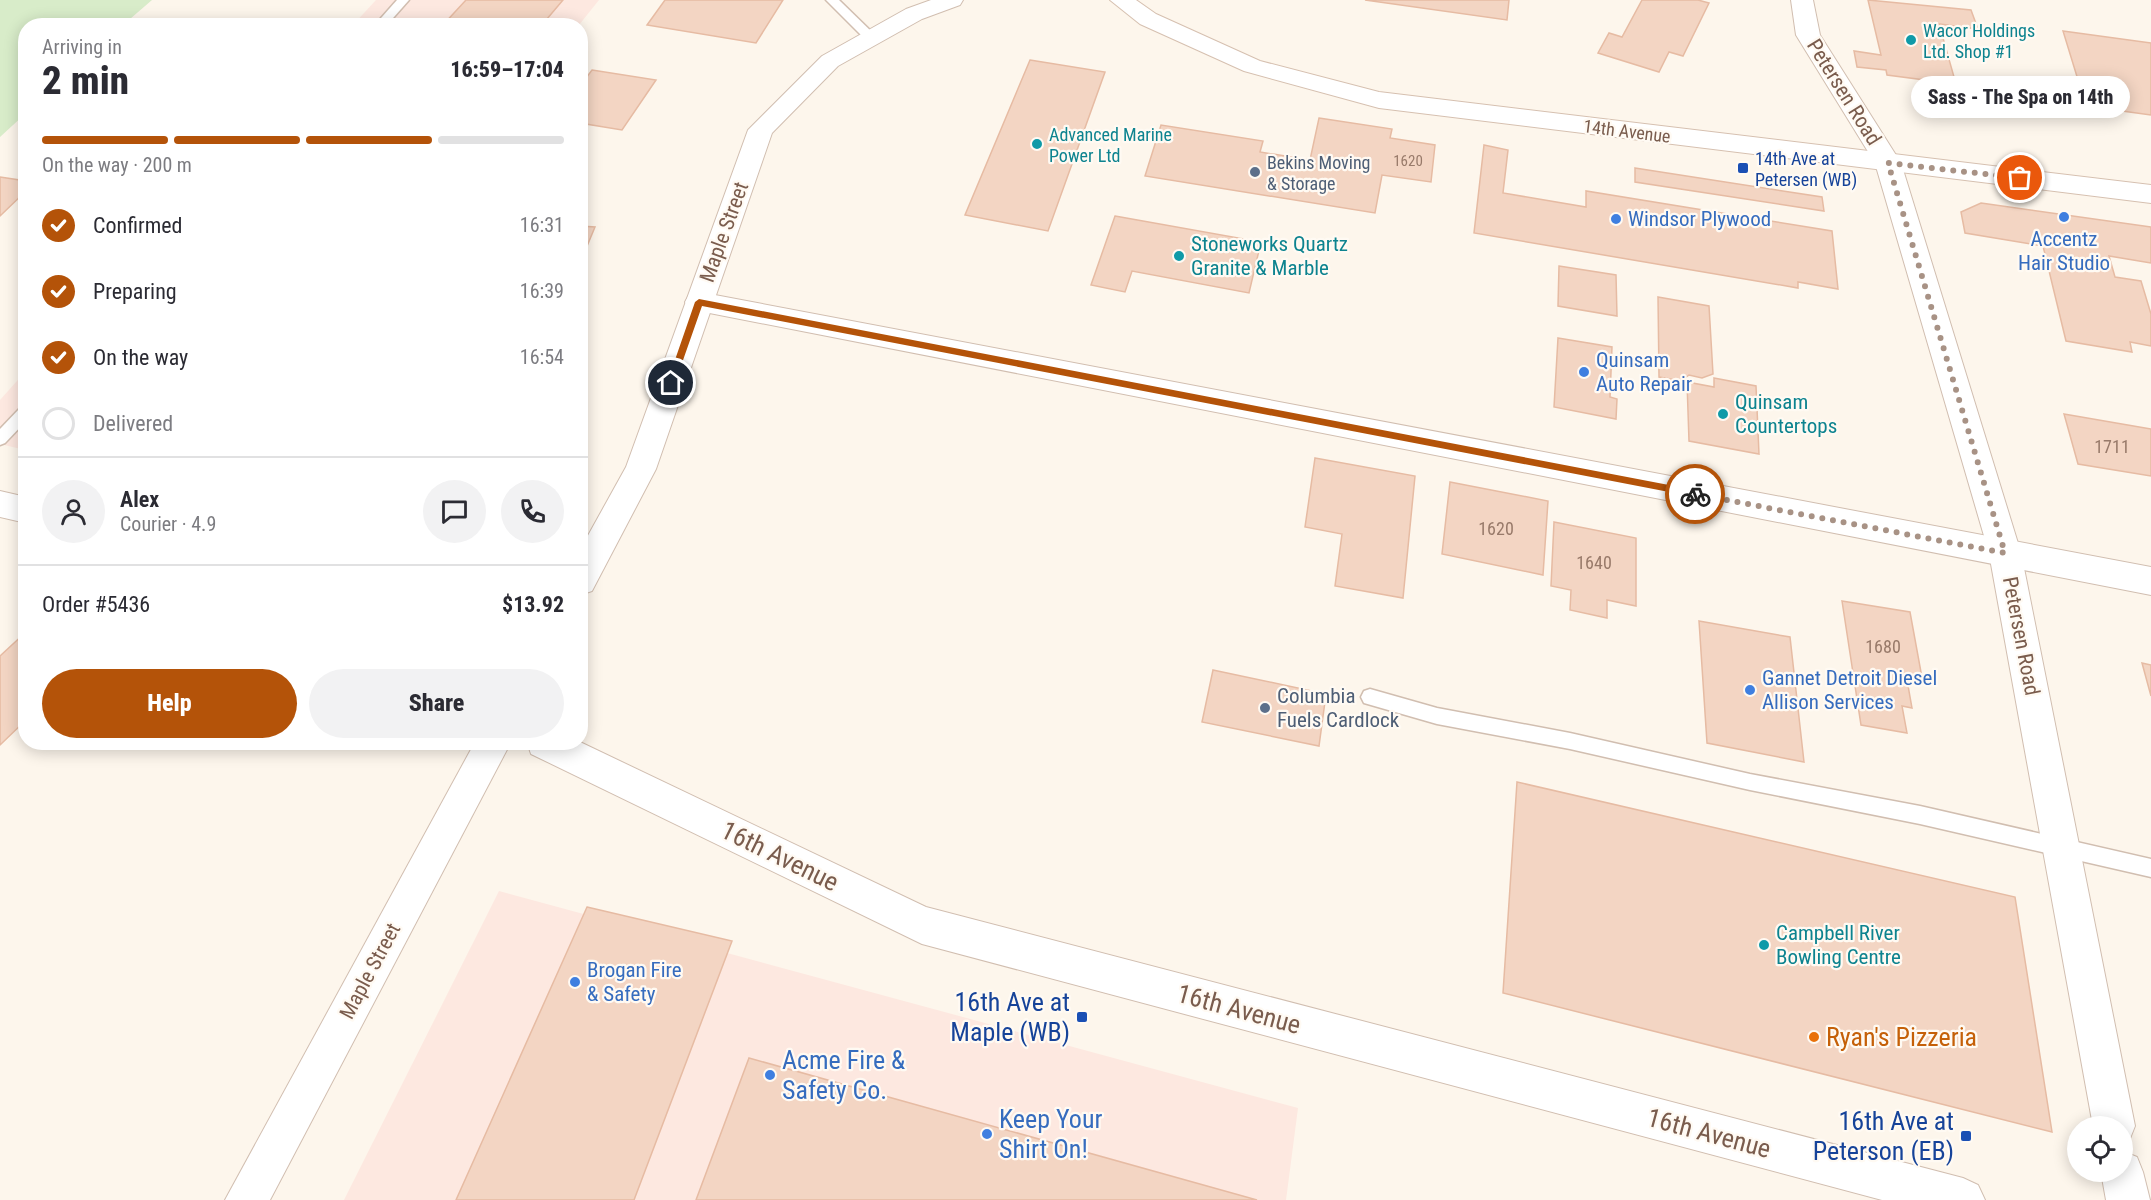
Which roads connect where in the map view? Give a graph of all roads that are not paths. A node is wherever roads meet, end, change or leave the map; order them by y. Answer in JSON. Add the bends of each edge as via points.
{"nodes":[{"id":1,"x":403,"y":0,"type":"edge"},
{"id":2,"x":832,"y":0,"type":"edge"},
{"id":3,"x":952,"y":0,"type":"edge"},
{"id":4,"x":1121,"y":0,"type":"edge"},
{"id":5,"x":1802,"y":0,"type":"edge"},
{"id":6,"x":386,"y":18,"type":"edge"},
{"id":7,"x":871,"y":38,"type":"junction"},
{"id":8,"x":1888,"y":163,"type":"junction"},
{"id":9,"x":2151,"y":194,"type":"edge"},
{"id":10,"x":699,"y":302,"type":"junction"},
{"id":11,"x":18,"y":420,"type":"edge"},
{"id":12,"x":0,"y":439,"type":"edge"},
{"id":13,"x":0,"y":504,"type":"edge"},
{"id":14,"x":18,"y":508,"type":"edge"},
{"id":15,"x":2005,"y":553,"type":"junction"},
{"id":16,"x":588,"y":566,"type":"edge"},
{"id":17,"x":2151,"y":581,"type":"edge"},
{"id":18,"x":1370,"y":697,"type":"dead end"},
{"id":19,"x":490,"y":750,"type":"edge"},
{"id":20,"x":561,"y":750,"type":"edge"},
{"id":21,"x":2061,"y":847,"type":"junction"},
{"id":22,"x":2151,"y":868,"type":"edge"},
{"id":23,"x":2112,"y":1116,"type":"edge"},
{"id":24,"x":2124,"y":1182,"type":"edge"},
{"id":25,"x":246,"y":1200,"type":"edge"},
{"id":26,"x":1963,"y":1200,"type":"edge"},
{"id":27,"x":2128,"y":1200,"type":"edge"}],
"edges":[{"from":1,"to":6,"type":"lane"},
{"from":2,"to":7,"type":"lane"},
{"from":3,"to":7,"type":"street","name":"Maple Street","via":[[914,14]]},
{"from":4,"to":8,"type":"street","name":"14th Avenue","via":[[1148,19],[1252,66],[1379,100]]},
{"from":5,"to":8,"type":"street","name":"Petersen Road","via":[[1808,35]]},
{"from":7,"to":10,"type":"street","name":"Maple Street","via":[[830,61],[761,130]]},
{"from":8,"to":9,"type":"street","name":"14th Avenue"},
{"from":8,"to":15,"type":"street","name":"Petersen Road"},
{"from":10,"to":15,"type":"street"},
{"from":10,"to":16,"type":"street","name":"Maple Street","via":[[641,469]]},
{"from":11,"to":12,"type":"lane"},
{"from":13,"to":14,"type":"street"},
{"from":15,"to":17,"type":"street"},
{"from":15,"to":21,"type":"street","name":"Petersen Road"},
{"from":18,"to":21,"type":"lane","via":[[1437,716],[1920,814]]},
{"from":19,"to":25,"type":"street","name":"Maple Street"},
{"from":20,"to":26,"type":"street","name":"16th Avenue","via":[[922,925]]},
{"from":21,"to":22,"type":"lane"},
{"from":21,"to":23,"type":"street","name":"Petersen Road"},
{"from":24,"to":27,"type":"street"}]}
